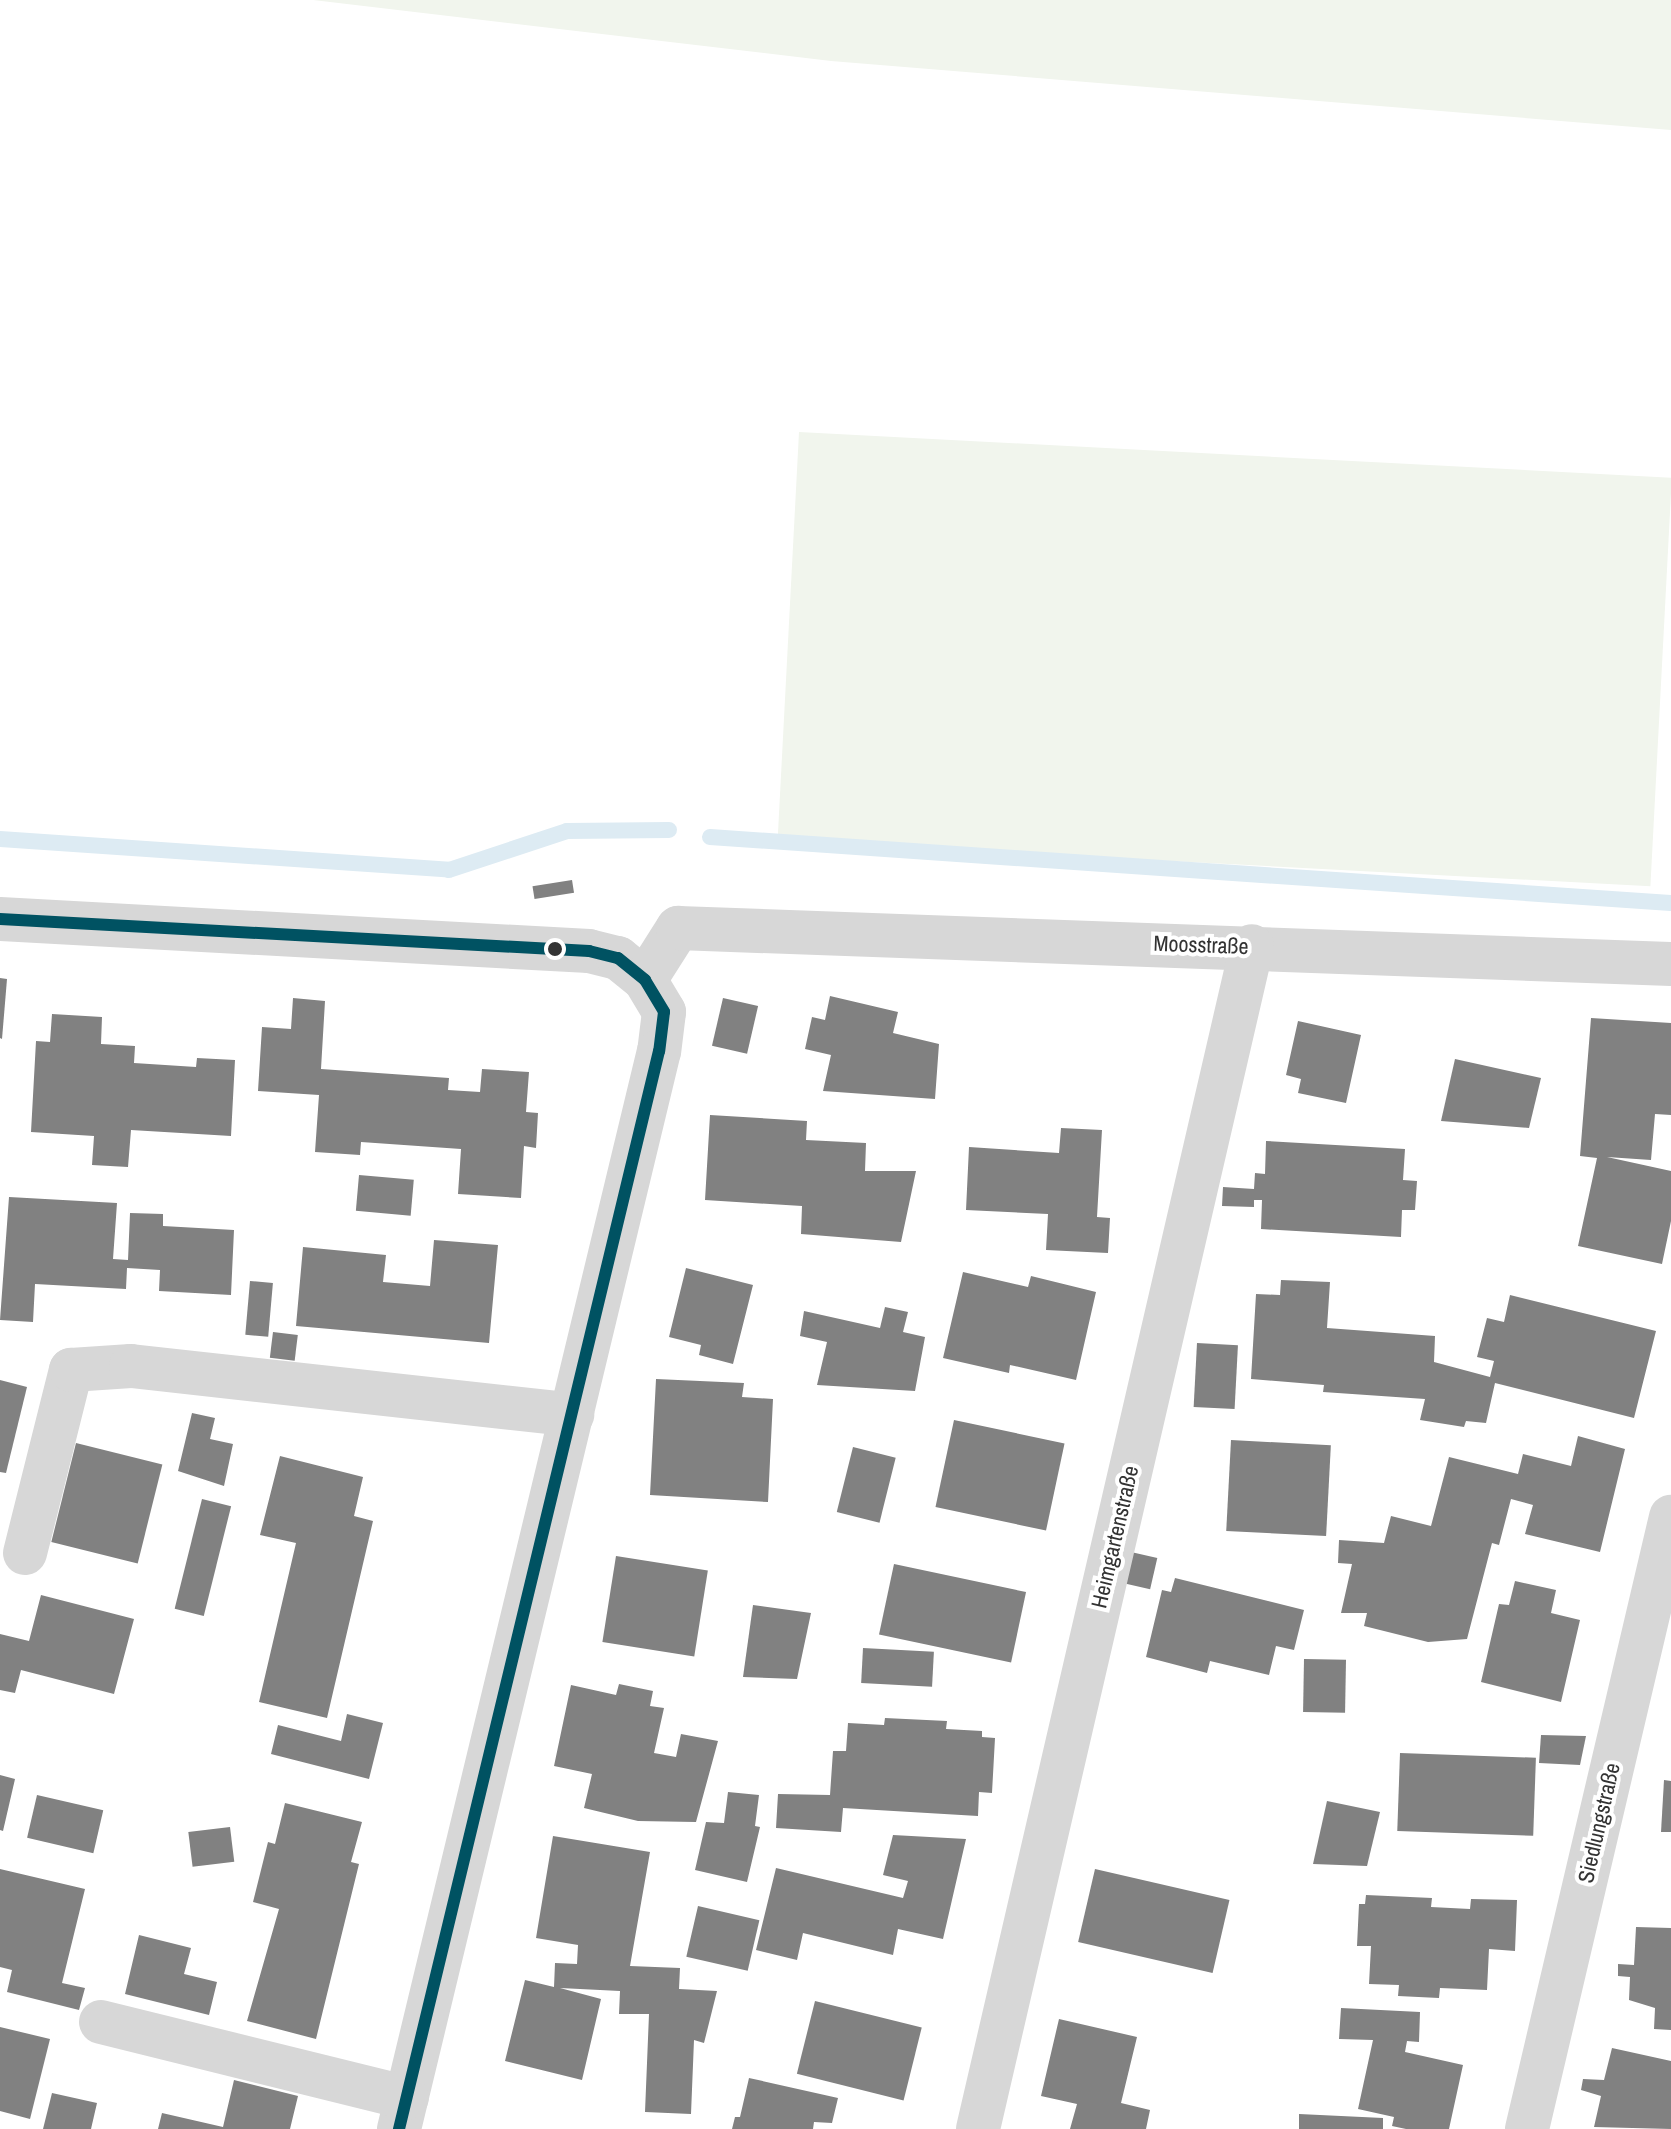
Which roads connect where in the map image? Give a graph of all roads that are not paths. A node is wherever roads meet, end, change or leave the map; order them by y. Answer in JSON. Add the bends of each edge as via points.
{"nodes":[{"id":1,"x":0,"y":919,"type":"edge"},
{"id":2,"x":1252,"y":946,"type":"junction"},
{"id":3,"x":1671,"y":964,"type":"edge"},
{"id":4,"x":645,"y":980,"type":"junction"},
{"id":5,"x":572,"y":1415,"type":"junction"},
{"id":6,"x":1671,"y":1517,"type":"edge"},
{"id":7,"x":25,"y":1553,"type":"dead end"},
{"id":8,"x":101,"y":2022,"type":"dead end"},
{"id":9,"x":403,"y":2113,"type":"edge"},
{"id":10,"x":978,"y":2129,"type":"edge"},
{"id":11,"x":1527,"y":2129,"type":"edge"}],
"edges":[{"from":1,"to":4,"type":"street","via":[[589,951],[618,958]]},
{"from":2,"to":3,"type":"street","name":"Moosstraße"},
{"from":2,"to":4,"type":"street","name":"Moosstraße","via":[[678,928]]},
{"from":2,"to":10,"type":"street","name":"Heimgartenstraße"},
{"from":4,"to":5,"type":"street","via":[[664,1012],[659,1051]]},
{"from":5,"to":7,"type":"street","via":[[131,1366],[71,1370]]},
{"from":5,"to":9,"type":"street"},
{"from":6,"to":11,"type":"street","name":"Siedlungstraße"},
{"from":8,"to":9,"type":"street"}]}
